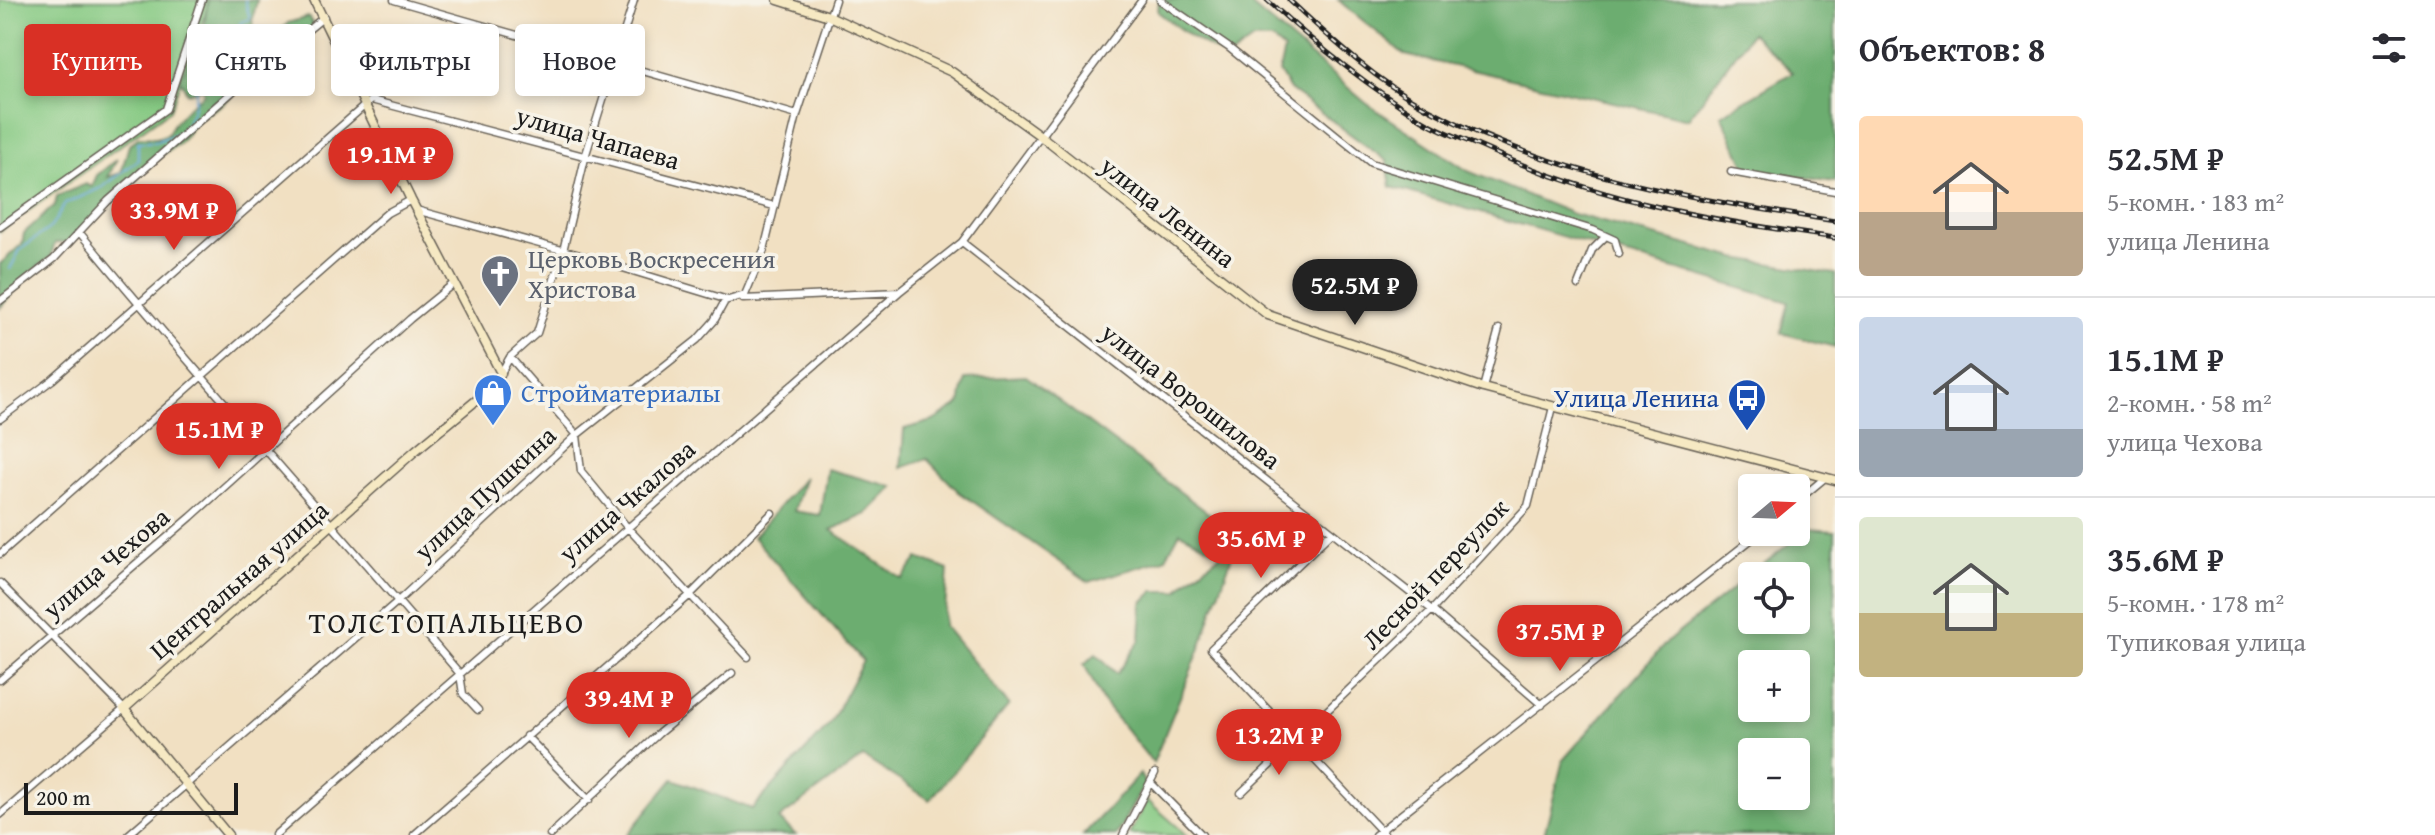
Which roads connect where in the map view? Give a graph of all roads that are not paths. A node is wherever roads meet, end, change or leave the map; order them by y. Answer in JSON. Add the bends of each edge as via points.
{"nodes":[{"id":1,"x":202,"y":0,"type":"edge"},
{"id":2,"x":314,"y":0,"type":"edge"},
{"id":3,"x":394,"y":0,"type":"edge"},
{"id":4,"x":634,"y":0,"type":"edge"},
{"id":5,"x":778,"y":0,"type":"edge"},
{"id":6,"x":835,"y":0,"type":"edge"},
{"id":7,"x":1142,"y":0,"type":"edge"},
{"id":8,"x":1160,"y":0,"type":"edge"},
{"id":9,"x":829,"y":16,"type":"junction"},
{"id":10,"x":324,"y":17,"type":"junction"},
{"id":11,"x":626,"y":24,"type":"edge"},
{"id":12,"x":515,"y":36,"type":"edge"},
{"id":13,"x":645,"y":74,"type":"edge"},
{"id":14,"x":604,"y":96,"type":"edge"},
{"id":15,"x":365,"y":104,"type":"junction"},
{"id":16,"x":797,"y":115,"type":"junction"},
{"id":17,"x":1042,"y":137,"type":"junction"},
{"id":18,"x":586,"y":154,"type":"junction"},
{"id":19,"x":1731,"y":172,"type":"dead end"},
{"id":20,"x":1835,"y":191,"type":"edge"},
{"id":21,"x":411,"y":200,"type":"junction"},
{"id":22,"x":774,"y":206,"type":"junction"},
{"id":23,"x":416,"y":210,"type":"junction"},
{"id":24,"x":0,"y":227,"type":"edge"},
{"id":25,"x":80,"y":233,"type":"junction"},
{"id":26,"x":1604,"y":238,"type":"junction"},
{"id":27,"x":962,"y":242,"type":"junction"},
{"id":28,"x":563,"y":251,"type":"junction"},
{"id":29,"x":1619,"y":254,"type":"dead end"},
{"id":30,"x":453,"y":284,"type":"junction"},
{"id":31,"x":1578,"y":285,"type":"dead end"},
{"id":32,"x":899,"y":292,"type":"junction"},
{"id":33,"x":0,"y":301,"type":"edge"},
{"id":34,"x":725,"y":301,"type":"junction"},
{"id":35,"x":138,"y":303,"type":"junction"},
{"id":36,"x":1499,"y":329,"type":"dead end"},
{"id":37,"x":510,"y":357,"type":"junction"},
{"id":38,"x":501,"y":373,"type":"junction"},
{"id":39,"x":201,"y":379,"type":"junction"},
{"id":40,"x":1483,"y":388,"type":"junction"},
{"id":41,"x":1553,"y":407,"type":"junction"},
{"id":42,"x":0,"y":419,"type":"edge"},
{"id":43,"x":577,"y":435,"type":"junction"},
{"id":44,"x":265,"y":450,"type":"junction"},
{"id":45,"x":1830,"y":478,"type":"edge"},
{"id":46,"x":1810,"y":492,"type":"edge"},
{"id":47,"x":772,"y":513,"type":"dead end"},
{"id":48,"x":333,"y":524,"type":"junction"},
{"id":49,"x":627,"y":527,"type":"junction"},
{"id":50,"x":1331,"y":533,"type":"junction"},
{"id":51,"x":1743,"y":546,"type":"edge"},
{"id":52,"x":0,"y":554,"type":"edge"},
{"id":53,"x":0,"y":583,"type":"edge"},
{"id":54,"x":689,"y":596,"type":"junction"},
{"id":55,"x":398,"y":601,"type":"junction"},
{"id":56,"x":1432,"y":610,"type":"junction"},
{"id":57,"x":50,"y":637,"type":"junction"},
{"id":58,"x":748,"y":657,"type":"dead end"},
{"id":59,"x":732,"y":673,"type":"dead end"},
{"id":60,"x":460,"y":674,"type":"junction"},
{"id":61,"x":0,"y":680,"type":"edge"},
{"id":62,"x":1542,"y":705,"type":"junction"},
{"id":63,"x":124,"y":709,"type":"junction"},
{"id":64,"x":478,"y":710,"type":"dead end"},
{"id":65,"x":526,"y":736,"type":"junction"},
{"id":66,"x":1297,"y":739,"type":"junction"},
{"id":67,"x":1155,"y":773,"type":"dead end"},
{"id":68,"x":1151,"y":783,"type":"junction"},
{"id":69,"x":185,"y":785,"type":"junction"},
{"id":70,"x":1241,"y":793,"type":"dead end"},
{"id":71,"x":589,"y":800,"type":"junction"},
{"id":72,"x":0,"y":815,"type":"edge"},
{"id":73,"x":1380,"y":834,"type":"edge"},
{"id":74,"x":128,"y":835,"type":"edge"},
{"id":75,"x":228,"y":835,"type":"edge"},
{"id":76,"x":275,"y":835,"type":"edge"},
{"id":77,"x":414,"y":835,"type":"edge"},
{"id":78,"x":550,"y":835,"type":"edge"},
{"id":79,"x":1123,"y":835,"type":"edge"},
{"id":80,"x":1202,"y":835,"type":"edge"}],
"edges":[{"from":1,"to":24,"type":"street","via":[[166,109]]},
{"from":2,"to":10,"type":"street"},
{"from":3,"to":12,"type":"street"},
{"from":4,"to":11,"type":"street","name":"Центральная улица"},
{"from":5,"to":9,"type":"street","name":"улица Ленина"},
{"from":6,"to":9,"type":"street","name":"улица Пушкина"},
{"from":7,"to":17,"type":"street","name":"улица Чкалова"},
{"from":8,"to":26,"type":"street","via":[[1228,47],[1371,163],[1593,230]]},
{"from":9,"to":16,"type":"street","name":"улица Пушкина"},
{"from":9,"to":17,"type":"street","name":"улица Ленина","via":[[952,72]]},
{"from":10,"to":15,"type":"street"},
{"from":10,"to":25,"type":"street","via":[[108,201]]},
{"from":13,"to":16,"type":"street"},
{"from":14,"to":18,"type":"street","name":"Центральная улица"},
{"from":15,"to":18,"type":"street","name":"улица Чапаева","via":[[376,100]]},
{"from":15,"to":21,"type":"street"},
{"from":15,"to":35,"type":"street"},
{"from":16,"to":22,"type":"street","name":"улица Пушкина"},
{"from":17,"to":27,"type":"street","name":"улица Чкалова"},
{"from":17,"to":40,"type":"street","name":"улица Ленина","via":[[1263,312]]},
{"from":18,"to":22,"type":"street","name":"улица Чапаева"},
{"from":18,"to":28,"type":"street","name":"Центральная улица"},
{"from":19,"to":20,"type":"street"},
{"from":21,"to":23,"type":"street"},
{"from":21,"to":39,"type":"street","via":[[387,213]]},
{"from":22,"to":34,"type":"street","name":"улица Пушкина","via":[[749,289]]},
{"from":23,"to":28,"type":"street"},
{"from":23,"to":30,"type":"street"},
{"from":25,"to":33,"type":"street"},
{"from":25,"to":35,"type":"street"},
{"from":26,"to":29,"type":"street","via":[[1615,240]]},
{"from":26,"to":31,"type":"street","via":[[1592,250]]},
{"from":27,"to":32,"type":"street","name":"улица Чкалова"},
{"from":27,"to":50,"type":"street","name":"улица Ворошилова"},
{"from":28,"to":34,"type":"street"},
{"from":28,"to":37,"type":"street","name":"Центральная улица","via":[[537,333]]},
{"from":30,"to":38,"type":"street"},
{"from":30,"to":44,"type":"street","name":"улица Чехова"},
{"from":32,"to":34,"type":"street"},
{"from":32,"to":49,"type":"street","name":"улица Чкалова"},
{"from":34,"to":43,"type":"street","name":"улица Пушкина","via":[[697,340]]},
{"from":35,"to":39,"type":"street"},
{"from":35,"to":42,"type":"street"},
{"from":36,"to":40,"type":"street"},
{"from":37,"to":38,"type":"street","name":"Центральная улица"},
{"from":37,"to":43,"type":"street"},
{"from":38,"to":48,"type":"street","name":"Центральная улица","via":[[495,385]]},
{"from":39,"to":44,"type":"street"},
{"from":39,"to":52,"type":"street"},
{"from":40,"to":41,"type":"street","name":"улица Ленина"},
{"from":41,"to":45,"type":"street","name":"улица Ленина"},
{"from":41,"to":56,"type":"street","name":"Лесной переулок","via":[[1528,506]]},
{"from":43,"to":49,"type":"street","via":[[581,471]]},
{"from":43,"to":55,"type":"street","name":"улица Пушкина"},
{"from":44,"to":48,"type":"street"},
{"from":44,"to":57,"type":"street","name":"улица Чехова"},
{"from":45,"to":46,"type":"street"},
{"from":47,"to":54,"type":"street"},
{"from":48,"to":55,"type":"street"},
{"from":48,"to":63,"type":"street","name":"Центральная улица"},
{"from":49,"to":54,"type":"street"},
{"from":49,"to":60,"type":"street","name":"улица Чкалова"},
{"from":50,"to":56,"type":"street","name":"улица Ворошилова"},
{"from":50,"to":66,"type":"street","via":[[1211,649]]},
{"from":51,"to":62,"type":"street"},
{"from":53,"to":57,"type":"street"},
{"from":54,"to":58,"type":"street"},
{"from":54,"to":65,"type":"street"},
{"from":55,"to":60,"type":"street"},
{"from":55,"to":69,"type":"street","name":"улица Пушкина"},
{"from":56,"to":62,"type":"street","name":"улица Ворошилова"},
{"from":56,"to":66,"type":"street","name":"Лесной переулок"},
{"from":57,"to":61,"type":"street","name":"улица Чехова"},
{"from":57,"to":63,"type":"street"},
{"from":59,"to":71,"type":"street"},
{"from":60,"to":64,"type":"street","via":[[463,694]]},
{"from":60,"to":76,"type":"street","name":"улица Чкалова"},
{"from":62,"to":73,"type":"street"},
{"from":63,"to":69,"type":"street"},
{"from":63,"to":72,"type":"street","name":"Центральная улица"},
{"from":65,"to":71,"type":"street"},
{"from":65,"to":77,"type":"street"},
{"from":66,"to":70,"type":"street","name":"Лесной переулок"},
{"from":66,"to":73,"type":"street"},
{"from":67,"to":68,"type":"street"},
{"from":68,"to":79,"type":"street"},
{"from":68,"to":80,"type":"street"},
{"from":69,"to":74,"type":"street","name":"улица Пушкина"},
{"from":69,"to":75,"type":"street"},
{"from":71,"to":78,"type":"street"}]}
